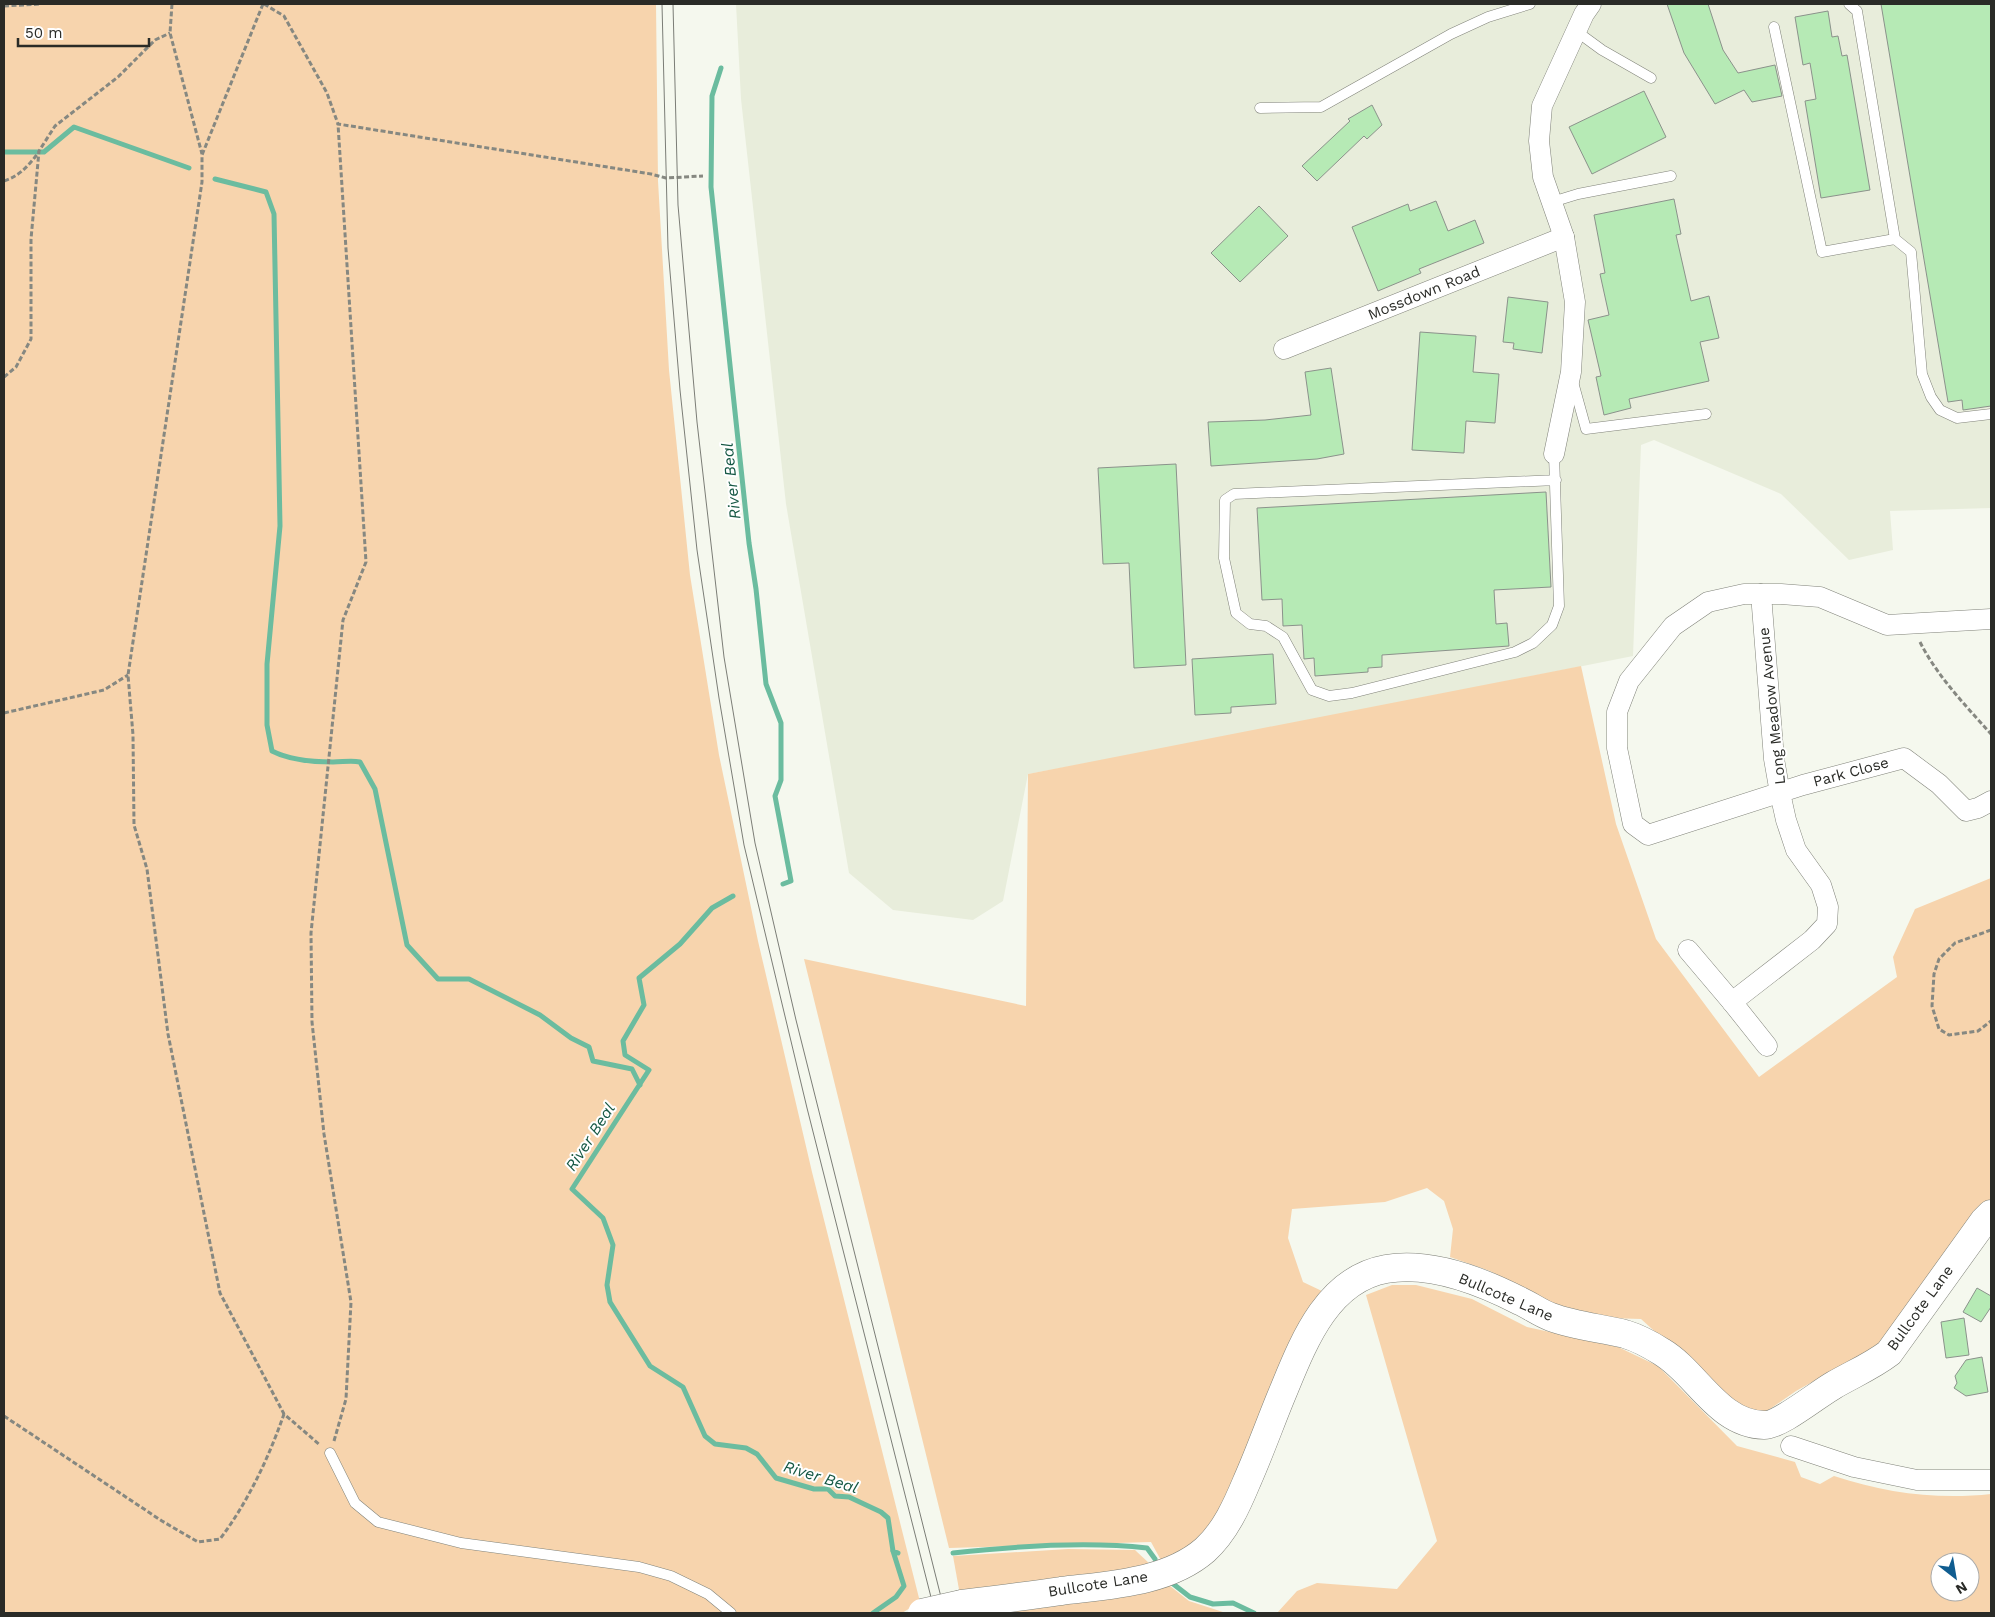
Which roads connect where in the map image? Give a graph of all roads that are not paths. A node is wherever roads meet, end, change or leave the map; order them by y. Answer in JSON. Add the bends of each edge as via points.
{"nodes":[{"id":1,"x":1530,"y":4,"type":"edge"},
{"id":2,"x":1590,"y":4,"type":"edge"},
{"id":3,"x":1849,"y":4,"type":"edge"},
{"id":4,"x":1774,"y":27,"type":"dead end"},
{"id":5,"x":1576,"y":31,"type":"junction"},
{"id":6,"x":1652,"y":78,"type":"dead end"},
{"id":7,"x":1260,"y":108,"type":"dead end"},
{"id":8,"x":1671,"y":176,"type":"dead end"},
{"id":9,"x":1552,"y":202,"type":"junction"},
{"id":10,"x":1564,"y":237,"type":"junction"},
{"id":11,"x":1895,"y":239,"type":"junction"},
{"id":12,"x":1284,"y":349,"type":"dead end"},
{"id":13,"x":1571,"y":372,"type":"junction"},
{"id":14,"x":1706,"y":414,"type":"dead end"},
{"id":15,"x":1991,"y":414,"type":"edge"},
{"id":16,"x":1554,"y":454,"type":"joint"},
{"id":17,"x":1556,"y":480,"type":"junction"},
{"id":18,"x":1761,"y":594,"type":"junction"},
{"id":19,"x":1991,"y":620,"type":"edge"},
{"id":20,"x":1780,"y":792,"type":"junction"},
{"id":21,"x":1991,"y":801,"type":"edge"},
{"id":22,"x":1688,"y":950,"type":"dead end"},
{"id":23,"x":1732,"y":1002,"type":"junction"},
{"id":24,"x":1767,"y":1046,"type":"dead end"},
{"id":25,"x":1991,"y":1214,"type":"edge"},
{"id":26,"x":1790,"y":1446,"type":"dead end"},
{"id":27,"x":330,"y":1453,"type":"road end"},
{"id":28,"x":1991,"y":1480,"type":"edge"},
{"id":29,"x":731,"y":1613,"type":"edge"},
{"id":30,"x":922,"y":1613,"type":"edge"}],
"edges":[{"from":1,"to":7,"type":"lane","via":[[1488,17],[1451,34],[1321,107]]},
{"from":2,"to":5,"type":"street"},
{"from":3,"to":11,"type":"lane","via":[[1857,11]]},
{"from":4,"to":11,"type":"lane","via":[[1822,252]]},
{"from":5,"to":6,"type":"lane"},
{"from":5,"to":9,"type":"street","via":[[1542,106],[1539,141],[1543,178]]},
{"from":8,"to":9,"type":"lane"},
{"from":9,"to":10,"type":"street"},
{"from":10,"to":12,"type":"street","name":"Mossdown Road"},
{"from":10,"to":13,"type":"street","via":[[1575,302]]},
{"from":11,"to":15,"type":"lane","via":[[1911,252],[1922,374],[1931,397],[1940,410],[1957,418]]},
{"from":13,"to":14,"type":"lane","via":[[1586,428]]},
{"from":13,"to":16,"type":"street"},
{"from":16,"to":17,"type":"lane"},
{"from":17,"to":17,"type":"lane","via":[[1560,606],[1552,625],[1516,652],[1329,696],[1312,690],[1283,636],[1266,626],[1250,624],[1236,613],[1224,558],[1225,500],[1234,494]]},
{"from":18,"to":19,"type":"street","via":[[1820,597],[1887,625]]},
{"from":18,"to":20,"type":"street","name":"Long Meadow Avenue","via":[[1774,759]]},
{"from":18,"to":20,"type":"street","via":[[1744,594],[1708,602],[1673,626],[1628,681],[1617,712],[1617,748],[1634,824],[1648,835]]},
{"from":20,"to":21,"type":"street","name":"Park Close","via":[[1904,758],[1940,784],[1966,810]]},
{"from":20,"to":23,"type":"street","name":"Long Meadow Avenue","via":[[1796,850],[1821,885],[1828,907],[1827,924],[1812,940]]},
{"from":22,"to":23,"type":"street"},
{"from":23,"to":24,"type":"street"},
{"from":25,"to":30,"type":"street","name":"Bullcote Lane","bridge":true,"via":[[1889,1353],[1768,1426],[1744,1422],[1730,1414],[1684,1368],[1638,1339],[1549,1317],[1520,1300],[1446,1272],[1405,1267],[1383,1269],[1340,1293],[1320,1315],[1301,1349],[1227,1523],[1206,1550],[1182,1565],[1125,1583],[962,1604]]},
{"from":26,"to":28,"type":"street","via":[[1854,1467],[1917,1480]]},
{"from":27,"to":29,"type":"lane","via":[[355,1503],[378,1522],[461,1543],[639,1567],[671,1576],[708,1594]]}]}
